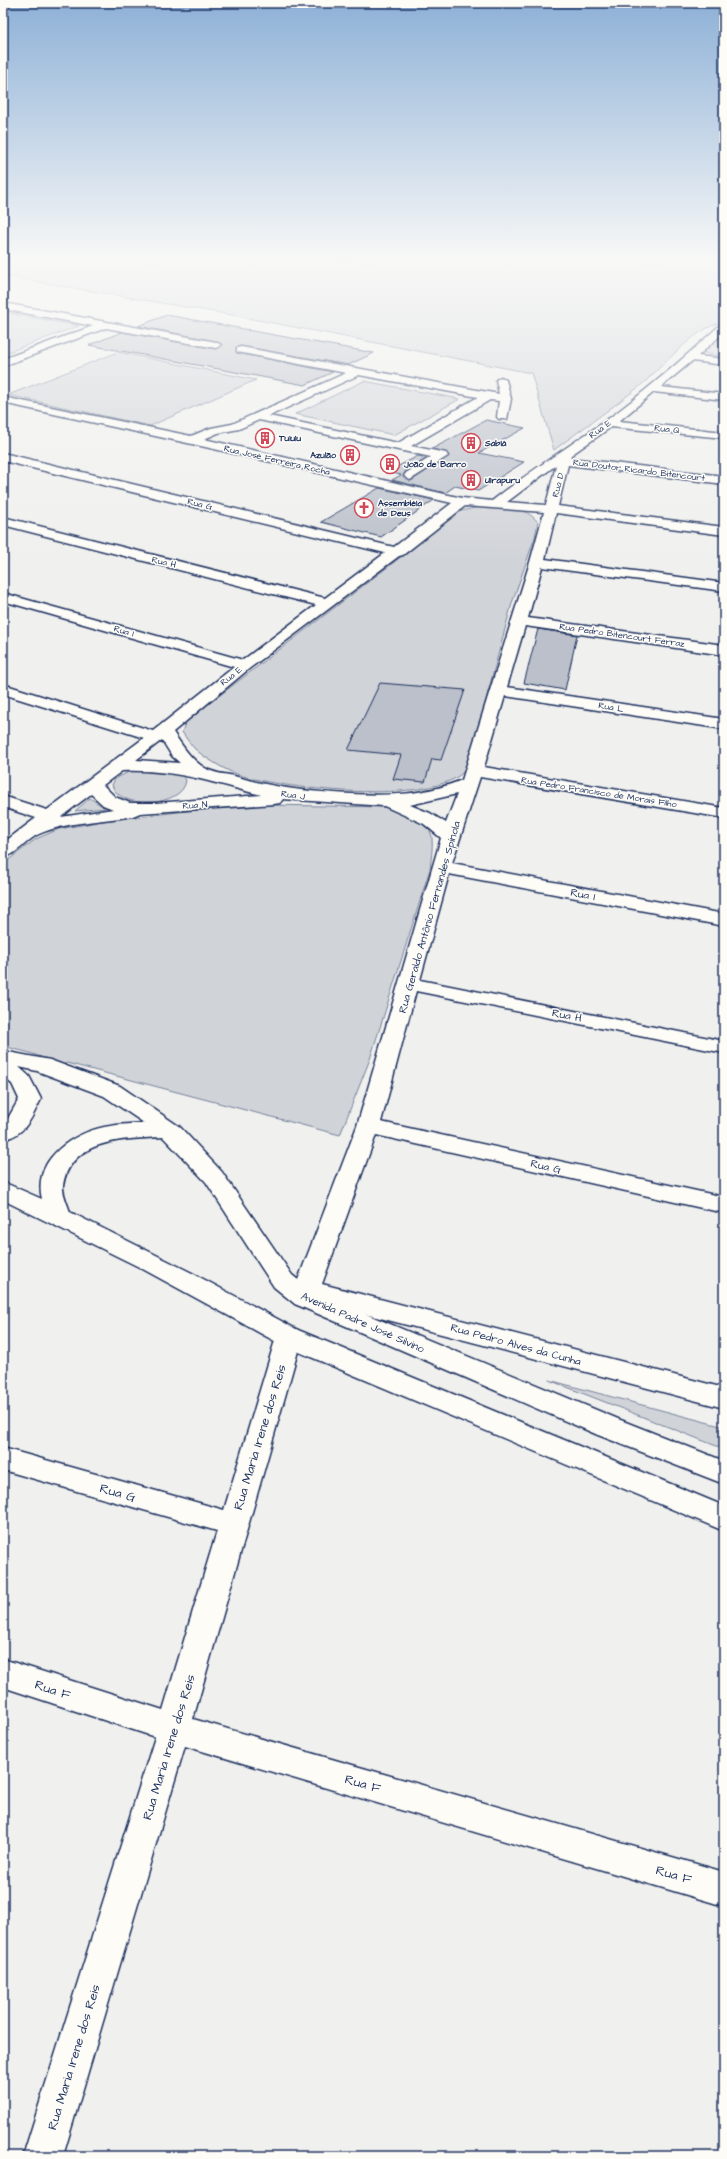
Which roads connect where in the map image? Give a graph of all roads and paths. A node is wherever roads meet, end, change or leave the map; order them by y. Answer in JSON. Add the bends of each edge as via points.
{"nodes":[{"id":1,"x":303,"y":362,"type":"edge"},
{"id":2,"x":685,"y":362,"type":"edge"},
{"id":3,"x":357,"y":372,"type":"junction"},
{"id":4,"x":501,"y":380,"type":"dead end"},
{"id":5,"x":652,"y":389,"type":"junction"},
{"id":6,"x":488,"y":396,"type":"junction"},
{"id":7,"x":724,"y":397,"type":"edge"},
{"id":8,"x":505,"y":399,"type":"junction"},
{"id":9,"x":3,"y":400,"type":"edge"},
{"id":10,"x":259,"y":417,"type":"junction"},
{"id":11,"x":503,"y":417,"type":"dead end"},
{"id":12,"x":609,"y":423,"type":"junction"},
{"id":13,"x":235,"y":427,"type":"junction"},
{"id":14,"x":724,"y":435,"type":"edge"},
{"id":15,"x":192,"y":440,"type":"junction"},
{"id":16,"x":210,"y":444,"type":"junction"},
{"id":17,"x":400,"y":447,"type":"junction"},
{"id":18,"x":3,"y":457,"type":"edge"},
{"id":19,"x":562,"y":459,"type":"junction"},
{"id":20,"x":410,"y":476,"type":"dead end"},
{"id":21,"x":724,"y":480,"type":"edge"},
{"id":22,"x":462,"y":502,"type":"junction"},
{"id":23,"x":496,"y":504,"type":"junction"},
{"id":24,"x":552,"y":510,"type":"junction"},
{"id":25,"x":3,"y":521,"type":"edge"},
{"id":26,"x":724,"y":531,"type":"edge"},
{"id":27,"x":398,"y":552,"type":"junction"},
{"id":28,"x":537,"y":562,"type":"junction"},
{"id":29,"x":724,"y":587,"type":"edge"},
{"id":30,"x":3,"y":597,"type":"edge"},
{"id":31,"x":326,"y":603,"type":"junction"},
{"id":32,"x":520,"y":621,"type":"junction"},
{"id":33,"x":724,"y":650,"type":"edge"},
{"id":34,"x":245,"y":665,"type":"junction"},
{"id":35,"x":3,"y":689,"type":"edge"},
{"id":36,"x":497,"y":690,"type":"junction"},
{"id":37,"x":724,"y":724,"type":"edge"},
{"id":38,"x":160,"y":734,"type":"junction"},
{"id":39,"x":117,"y":766,"type":"junction"},
{"id":40,"x":472,"y":777,"type":"junction"},
{"id":41,"x":195,"y":783,"type":"junction"},
{"id":42,"x":93,"y":784,"type":"junction"},
{"id":43,"x":306,"y":798,"type":"junction"},
{"id":44,"x":3,"y":801,"type":"edge"},
{"id":45,"x":386,"y":802,"type":"junction"},
{"id":46,"x":155,"y":808,"type":"junction"},
{"id":47,"x":724,"y":813,"type":"edge"},
{"id":48,"x":50,"y":817,"type":"junction"},
{"id":49,"x":30,"y":831,"type":"junction"},
{"id":50,"x":450,"y":837,"type":"junction"},
{"id":51,"x":3,"y":852,"type":"edge"},
{"id":52,"x":441,"y":867,"type":"junction"},
{"id":53,"x":724,"y":920,"type":"edge"},
{"id":54,"x":410,"y":984,"type":"junction"},
{"id":55,"x":724,"y":1047,"type":"edge"},
{"id":56,"x":3,"y":1058,"type":"edge"},
{"id":57,"x":3,"y":1064,"type":"edge"},
{"id":58,"x":368,"y":1126,"type":"junction"},
{"id":59,"x":168,"y":1129,"type":"junction"},
{"id":60,"x":3,"y":1133,"type":"edge"},
{"id":61,"x":3,"y":1190,"type":"edge"},
{"id":62,"x":724,"y":1205,"type":"edge"},
{"id":63,"x":59,"y":1217,"type":"junction"},
{"id":64,"x":306,"y":1294,"type":"junction"},
{"id":65,"x":289,"y":1337,"type":"junction"},
{"id":66,"x":724,"y":1398,"type":"edge"},
{"id":67,"x":3,"y":1460,"type":"edge"},
{"id":68,"x":724,"y":1473,"type":"edge"},
{"id":69,"x":724,"y":1519,"type":"edge"},
{"id":70,"x":233,"y":1524,"type":"junction"},
{"id":71,"x":3,"y":1673,"type":"edge"},
{"id":72,"x":174,"y":1728,"type":"junction"},
{"id":73,"x":724,"y":1889,"type":"edge"},
{"id":74,"x":43,"y":2156,"type":"edge"}],
"edges":[{"from":1,"to":3,"type":"street"},
{"from":2,"to":5,"type":"street","name":"Rua E"},
{"from":3,"to":6,"type":"street"},
{"from":3,"to":10,"type":"street"},
{"from":4,"to":8,"type":"street"},
{"from":5,"to":7,"type":"street"},
{"from":5,"to":12,"type":"street","name":"Rua E"},
{"from":6,"to":8,"type":"street"},
{"from":6,"to":17,"type":"street"},
{"from":8,"to":11,"type":"street"},
{"from":9,"to":15,"type":"street","name":"Rua José Ferreira Rocha"},
{"from":10,"to":13,"type":"street"},
{"from":10,"to":17,"type":"street"},
{"from":12,"to":14,"type":"street","name":"Rua Q"},
{"from":12,"to":19,"type":"street","name":"Rua E"},
{"from":13,"to":15,"type":"street","via":[[215,430]]},
{"from":13,"to":16,"type":"street","via":[[224,438]]},
{"from":15,"to":16,"type":"street","name":"Rua José Ferreira Rocha"},
{"from":16,"to":22,"type":"street","name":"Rua José Ferreira Rocha"},
{"from":17,"to":20,"type":"street","via":[[442,456]]},
{"from":18,"to":27,"type":"street","name":"Rua G"},
{"from":19,"to":21,"type":"street","name":"Rua Doutor Ricardo Bitencourt"},
{"from":19,"to":23,"type":"street","name":"Rua E"},
{"from":19,"to":24,"type":"street","name":"Rua D"},
{"from":22,"to":23,"type":"street","name":"Rua José Ferreira Rocha"},
{"from":22,"to":27,"type":"street","name":"Rua E"},
{"from":23,"to":24,"type":"street","name":"Rua José Ferreira Rocha"},
{"from":24,"to":26,"type":"street","name":"Rua José Ferreira Rocha"},
{"from":24,"to":28,"type":"street","name":"Rua Geraldo Antônio Fernandes Spínola"},
{"from":25,"to":31,"type":"street","name":"Rua H"},
{"from":27,"to":31,"type":"street","name":"Rua E"},
{"from":28,"to":29,"type":"street"},
{"from":28,"to":32,"type":"street","name":"Rua Geraldo Antônio Fernandes Spínola"},
{"from":30,"to":34,"type":"street","name":"Rua I"},
{"from":31,"to":34,"type":"street","name":"Rua E"},
{"from":32,"to":33,"type":"street","name":"Rua Pedro Bitencourt Ferraz"},
{"from":32,"to":36,"type":"street","name":"Rua Geraldo Antônio Fernandes Spínola"},
{"from":34,"to":38,"type":"street","name":"Rua E"},
{"from":35,"to":38,"type":"street"},
{"from":36,"to":37,"type":"street","name":"Rua L"},
{"from":36,"to":40,"type":"street","name":"Rua Geraldo Antônio Fernandes Spínola"},
{"from":38,"to":39,"type":"street","name":"Rua E"},
{"from":38,"to":41,"type":"street","via":[[178,752]]},
{"from":39,"to":41,"type":"street","name":"Rua J","via":[[166,766]]},
{"from":39,"to":42,"type":"street","name":"Rua E"},
{"from":40,"to":45,"type":"street","name":"Rua J","via":[[449,793]]},
{"from":40,"to":47,"type":"street","name":"Rua Pedro Francisco de Morais Filho"},
{"from":40,"to":50,"type":"street","name":"Rua Geraldo Antônio Fernandes Spínola"},
{"from":41,"to":43,"type":"street","name":"Rua J","via":[[244,785]]},
{"from":41,"to":46,"type":"street","via":[[173,803]]},
{"from":42,"to":46,"type":"street","name":"Rua N","via":[[101,795],[118,806]]},
{"from":42,"to":48,"type":"street","name":"Rua E"},
{"from":43,"to":45,"type":"street","name":"Rua J"},
{"from":43,"to":46,"type":"street","name":"Rua N"},
{"from":44,"to":48,"type":"street"},
{"from":45,"to":50,"type":"street","via":[[425,816],[439,824]]},
{"from":46,"to":49,"type":"street","via":[[61,822]]},
{"from":48,"to":49,"type":"street","name":"Rua E"},
{"from":49,"to":51,"type":"street","name":"Rua E"},
{"from":50,"to":52,"type":"street","name":"Rua Geraldo Antônio Fernandes Spínola"},
{"from":52,"to":53,"type":"street","name":"Rua I"},
{"from":52,"to":54,"type":"street","name":"Rua Geraldo Antônio Fernandes Spínola"},
{"from":54,"to":55,"type":"street","name":"Rua H"},
{"from":54,"to":58,"type":"street","name":"Rua Geraldo Antônio Fernandes Spínola"},
{"from":56,"to":59,"type":"street","name":"Avenida Padre José Silvino","via":[[42,1065],[112,1092]]},
{"from":57,"to":60,"type":"street","via":[[21,1081],[30,1099],[16,1125]]},
{"from":58,"to":62,"type":"street","name":"Rua G"},
{"from":58,"to":64,"type":"street","name":"Rua Geraldo Antônio Fernandes Spínola"},
{"from":59,"to":63,"type":"street","via":[[110,1133],[78,1145],[59,1162],[51,1187]]},
{"from":59,"to":64,"type":"street","name":"Avenida Padre José Silvino","via":[[214,1177],[283,1281]]},
{"from":61,"to":63,"type":"street"},
{"from":63,"to":65,"type":"street"},
{"from":64,"to":66,"type":"street","name":"Rua Pedro Alves da Cunha"},
{"from":64,"to":68,"type":"street","name":"Avenida Padre José Silvino","via":[[608,1427]]},
{"from":65,"to":69,"type":"street"},
{"from":65,"to":70,"type":"street","name":"Rua Maria Irene dos Reis"},
{"from":67,"to":70,"type":"street","name":"Rua G"},
{"from":70,"to":72,"type":"street","name":"Rua Maria Irene dos Reis"},
{"from":71,"to":72,"type":"street","name":"Rua F"},
{"from":72,"to":73,"type":"street","name":"Rua F"},
{"from":72,"to":74,"type":"street","name":"Rua Maria Irene dos Reis"}]}
